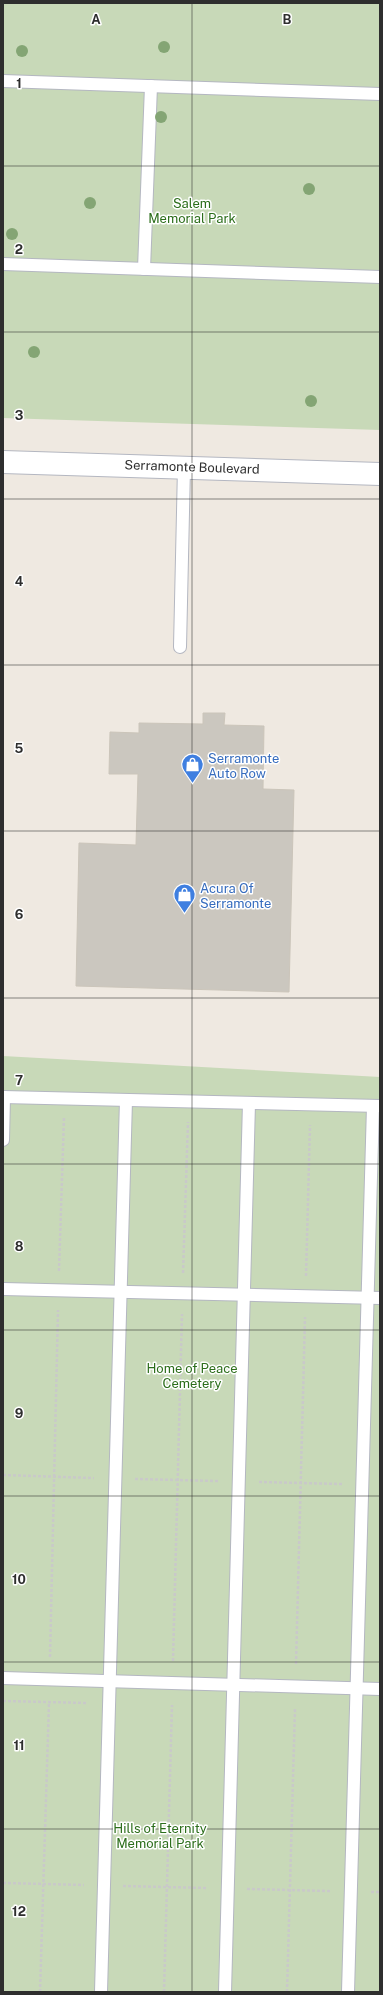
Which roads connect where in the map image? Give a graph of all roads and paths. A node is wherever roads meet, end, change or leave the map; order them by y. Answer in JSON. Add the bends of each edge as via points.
{"nodes":[{"id":1,"x":3,"y":81,"type":"edge"},
{"id":2,"x":151,"y":86,"type":"junction"},
{"id":3,"x":380,"y":94,"type":"edge"},
{"id":4,"x":3,"y":264,"type":"edge"},
{"id":5,"x":144,"y":269,"type":"junction"},
{"id":6,"x":380,"y":277,"type":"edge"},
{"id":7,"x":3,"y":462,"type":"edge"},
{"id":8,"x":184,"y":467,"type":"junction"},
{"id":9,"x":380,"y":474,"type":"edge"},
{"id":10,"x":180,"y":647,"type":"dead end"},
{"id":11,"x":4,"y":1097,"type":"edge"},
{"id":12,"x":64,"y":1098,"type":"junction"},
{"id":13,"x":126,"y":1100,"type":"junction"},
{"id":14,"x":188,"y":1101,"type":"junction"},
{"id":15,"x":249,"y":1103,"type":"junction"},
{"id":16,"x":310,"y":1104,"type":"junction"},
{"id":17,"x":377,"y":1106,"type":"edge"},
{"id":18,"x":3,"y":1140,"type":"edge"},
{"id":19,"x":3,"y":1289,"type":"edge"},
{"id":20,"x":59,"y":1290,"type":"junction"},
{"id":21,"x":121,"y":1292,"type":"junction"},
{"id":22,"x":183,"y":1293,"type":"junction"},
{"id":23,"x":244,"y":1294,"type":"junction"},
{"id":24,"x":306,"y":1295,"type":"junction"},
{"id":25,"x":367,"y":1297,"type":"junction"},
{"id":26,"x":380,"y":1298,"type":"edge"},
{"id":27,"x":3,"y":1475,"type":"edge"},
{"id":28,"x":54,"y":1477,"type":"junction"},
{"id":29,"x":116,"y":1478,"type":"junction"},
{"id":30,"x":178,"y":1480,"type":"junction"},
{"id":31,"x":239,"y":1482,"type":"junction"},
{"id":32,"x":300,"y":1484,"type":"junction"},
{"id":33,"x":362,"y":1485,"type":"junction"},
{"id":34,"x":50,"y":1657,"type":"dead end"},
{"id":35,"x":173,"y":1661,"type":"dead end"},
{"id":36,"x":296,"y":1664,"type":"dead end"},
{"id":37,"x":3,"y":1678,"type":"edge"},
{"id":38,"x":110,"y":1681,"type":"junction"},
{"id":39,"x":233,"y":1685,"type":"junction"},
{"id":40,"x":356,"y":1688,"type":"junction"},
{"id":41,"x":380,"y":1689,"type":"edge"},
{"id":42,"x":49,"y":1702,"type":"dead end"},
{"id":43,"x":172,"y":1705,"type":"dead end"},
{"id":44,"x":295,"y":1708,"type":"dead end"},
{"id":45,"x":3,"y":1882,"type":"edge"},
{"id":46,"x":43,"y":1884,"type":"junction"},
{"id":47,"x":104,"y":1885,"type":"junction"},
{"id":48,"x":167,"y":1887,"type":"junction"},
{"id":49,"x":228,"y":1888,"type":"junction"},
{"id":50,"x":290,"y":1890,"type":"junction"},
{"id":51,"x":351,"y":1892,"type":"junction"},
{"id":52,"x":380,"y":1892,"type":"edge"},
{"id":53,"x":40,"y":1992,"type":"edge"},
{"id":54,"x":101,"y":1992,"type":"edge"},
{"id":55,"x":164,"y":1992,"type":"edge"},
{"id":56,"x":225,"y":1992,"type":"edge"},
{"id":57,"x":287,"y":1992,"type":"edge"},
{"id":58,"x":348,"y":1992,"type":"edge"}],
"edges":[{"from":1,"to":2,"type":"lane"},
{"from":2,"to":3,"type":"lane"},
{"from":2,"to":5,"type":"lane"},
{"from":4,"to":5,"type":"lane"},
{"from":5,"to":6,"type":"lane"},
{"from":7,"to":8,"type":"main road","name":"Serramonte Boulevard"},
{"from":8,"to":9,"type":"main road","name":"Serramonte Boulevard"},
{"from":8,"to":10,"type":"lane"},
{"from":11,"to":12,"type":"lane"},
{"from":11,"to":18,"type":"lane"},
{"from":12,"to":13,"type":"lane"},
{"from":12,"to":20,"type":"path"},
{"from":13,"to":14,"type":"lane"},
{"from":13,"to":21,"type":"lane"},
{"from":14,"to":15,"type":"lane"},
{"from":14,"to":22,"type":"path"},
{"from":15,"to":16,"type":"lane"},
{"from":15,"to":23,"type":"lane"},
{"from":16,"to":17,"type":"lane"},
{"from":16,"to":24,"type":"path"},
{"from":17,"to":25,"type":"lane"},
{"from":19,"to":20,"type":"lane"},
{"from":20,"to":21,"type":"lane"},
{"from":20,"to":28,"type":"path"},
{"from":21,"to":22,"type":"lane"},
{"from":21,"to":29,"type":"lane"},
{"from":22,"to":23,"type":"lane"},
{"from":22,"to":30,"type":"path"},
{"from":23,"to":24,"type":"lane"},
{"from":23,"to":31,"type":"lane"},
{"from":24,"to":25,"type":"lane"},
{"from":24,"to":32,"type":"path"},
{"from":25,"to":26,"type":"lane"},
{"from":25,"to":33,"type":"lane"},
{"from":27,"to":28,"type":"path"},
{"from":28,"to":29,"type":"path"},
{"from":28,"to":34,"type":"path"},
{"from":29,"to":30,"type":"path"},
{"from":29,"to":38,"type":"lane"},
{"from":30,"to":31,"type":"path"},
{"from":30,"to":35,"type":"path"},
{"from":31,"to":32,"type":"path"},
{"from":31,"to":39,"type":"lane"},
{"from":32,"to":33,"type":"path"},
{"from":32,"to":36,"type":"path"},
{"from":33,"to":40,"type":"lane"},
{"from":37,"to":38,"type":"lane"},
{"from":38,"to":39,"type":"lane"},
{"from":38,"to":47,"type":"lane"},
{"from":39,"to":40,"type":"lane"},
{"from":39,"to":49,"type":"lane"},
{"from":40,"to":41,"type":"lane"},
{"from":40,"to":51,"type":"lane"},
{"from":42,"to":46,"type":"path"},
{"from":43,"to":48,"type":"path"},
{"from":44,"to":50,"type":"path"},
{"from":45,"to":46,"type":"path"},
{"from":46,"to":47,"type":"path"},
{"from":46,"to":53,"type":"path"},
{"from":47,"to":48,"type":"path"},
{"from":47,"to":54,"type":"lane"},
{"from":48,"to":49,"type":"path"},
{"from":48,"to":55,"type":"path"},
{"from":49,"to":50,"type":"path"},
{"from":49,"to":56,"type":"lane"},
{"from":50,"to":51,"type":"path"},
{"from":50,"to":57,"type":"path"},
{"from":51,"to":52,"type":"path"},
{"from":51,"to":58,"type":"lane"}]}
